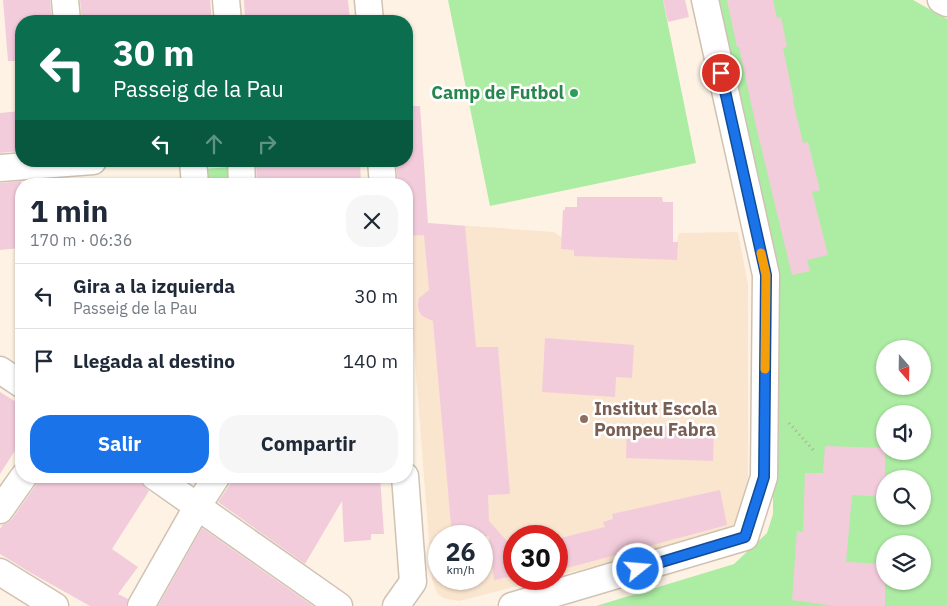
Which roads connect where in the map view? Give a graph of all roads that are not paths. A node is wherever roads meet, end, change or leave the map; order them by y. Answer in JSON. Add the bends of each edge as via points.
{"nodes":[{"id":1,"x":65,"y":0,"type":"edge"},
{"id":2,"x":226,"y":0,"type":"edge"},
{"id":3,"x":368,"y":0,"type":"edge"},
{"id":4,"x":705,"y":0,"type":"edge"},
{"id":5,"x":941,"y":0,"type":"edge"},
{"id":6,"x":947,"y":3,"type":"edge"},
{"id":7,"x":66,"y":15,"type":"edge"},
{"id":8,"x":227,"y":15,"type":"edge"},
{"id":9,"x":369,"y":15,"type":"edge"},
{"id":10,"x":15,"y":167,"type":"edge"},
{"id":11,"x":0,"y":168,"type":"edge"},
{"id":12,"x":0,"y":370,"type":"edge"},
{"id":13,"x":15,"y":380,"type":"edge"},
{"id":14,"x":19,"y":483,"type":"edge"},
{"id":15,"x":163,"y":483,"type":"edge"},
{"id":16,"x":212,"y":483,"type":"edge"},
{"id":17,"x":406,"y":483,"type":"edge"},
{"id":18,"x":196,"y":507,"type":"junction"},
{"id":19,"x":0,"y":510,"type":"edge"},
{"id":20,"x":0,"y":572,"type":"edge"},
{"id":21,"x":49,"y":603,"type":"edge"},
{"id":22,"x":141,"y":606,"type":"edge"},
{"id":23,"x":339,"y":606,"type":"edge"},
{"id":24,"x":396,"y":606,"type":"edge"},
{"id":25,"x":512,"y":606,"type":"edge"}],
"edges":[{"from":1,"to":7,"type":"street"},
{"from":2,"to":8,"type":"street"},
{"from":3,"to":9,"type":"street"},
{"from":4,"to":25,"type":"street","via":[[766,275],[764,477],[745,537]]},
{"from":5,"to":6,"type":"street"},
{"from":10,"to":11,"type":"street"},
{"from":12,"to":13,"type":"street"},
{"from":14,"to":19,"type":"street"},
{"from":15,"to":18,"type":"street"},
{"from":16,"to":18,"type":"street"},
{"from":17,"to":24,"type":"street","via":[[413,582]]},
{"from":18,"to":22,"type":"street"},
{"from":18,"to":23,"type":"street"},
{"from":20,"to":21,"type":"street"}]}
